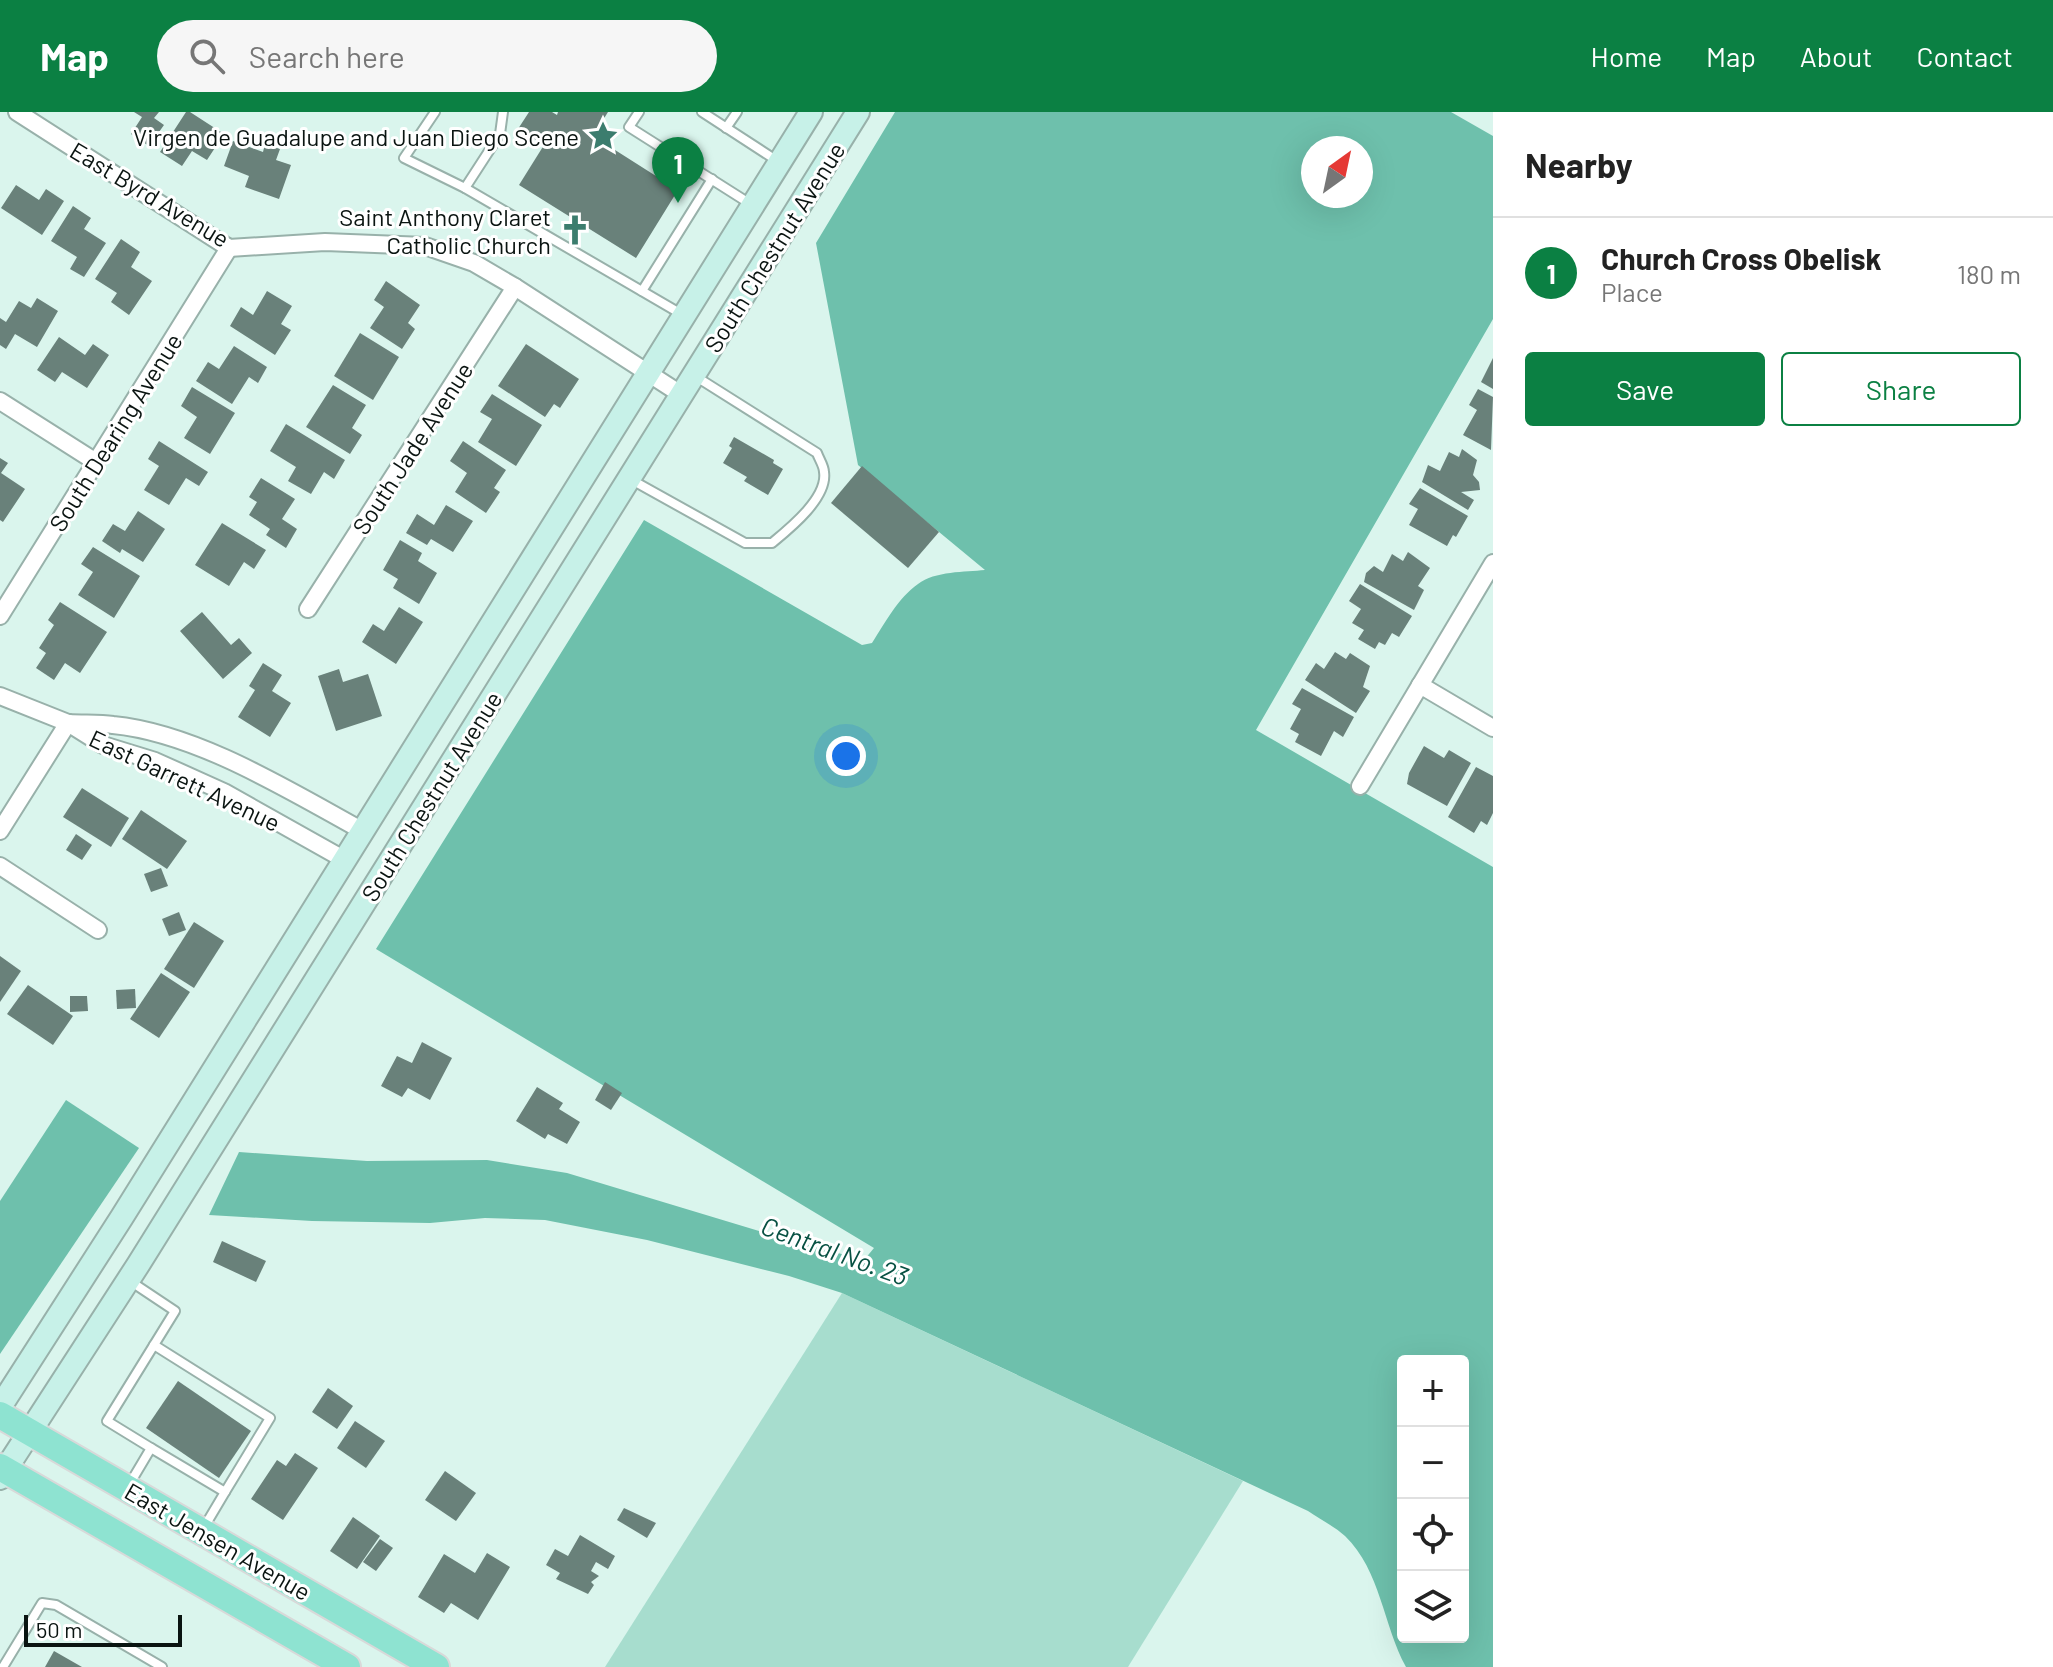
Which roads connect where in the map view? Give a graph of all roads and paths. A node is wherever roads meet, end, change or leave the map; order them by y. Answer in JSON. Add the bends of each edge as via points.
{"nodes":[{"id":1,"x":17,"y":112,"type":"edge"},
{"id":2,"x":435,"y":112,"type":"edge"},
{"id":3,"x":503,"y":112,"type":"edge"},
{"id":4,"x":639,"y":112,"type":"edge"},
{"id":5,"x":702,"y":112,"type":"edge"},
{"id":6,"x":737,"y":112,"type":"edge"},
{"id":7,"x":811,"y":112,"type":"edge"},
{"id":8,"x":858,"y":112,"type":"edge"},
{"id":9,"x":726,"y":128,"type":"junction"},
{"id":10,"x":780,"y":162,"type":"junction"},
{"id":11,"x":712,"y":179,"type":"junction"},
{"id":12,"x":465,"y":188,"type":"junction"},
{"id":13,"x":753,"y":205,"type":"junction"},
{"id":14,"x":229,"y":248,"type":"junction"},
{"id":15,"x":515,"y":287,"type":"junction"},
{"id":16,"x":642,"y":291,"type":"junction"},
{"id":17,"x":684,"y":316,"type":"junction"},
{"id":18,"x":649,"y":374,"type":"junction"},
{"id":19,"x":688,"y":385,"type":"junction"},
{"id":20,"x":0,"y":401,"type":"edge"},
{"id":21,"x":96,"y":462,"type":"junction"},
{"id":22,"x":629,"y":479,"type":"junction"},
{"id":23,"x":1493,"y":563,"type":"edge"},
{"id":24,"x":308,"y":609,"type":"dead end"},
{"id":25,"x":0,"y":616,"type":"edge"},
{"id":26,"x":1420,"y":685,"type":"junction"},
{"id":27,"x":0,"y":696,"type":"edge"},
{"id":28,"x":68,"y":723,"type":"junction"},
{"id":29,"x":1493,"y":728,"type":"edge"},
{"id":30,"x":1360,"y":786,"type":"dead end"},
{"id":31,"x":0,"y":831,"type":"edge"},
{"id":32,"x":363,"y":831,"type":"junction"},
{"id":33,"x":345,"y":860,"type":"junction"},
{"id":34,"x":0,"y":866,"type":"edge"},
{"id":35,"x":98,"y":930,"type":"dead end"},
{"id":36,"x":128,"y":1280,"type":"junction"},
{"id":37,"x":154,"y":1345,"type":"junction"},
{"id":38,"x":0,"y":1407,"type":"edge"},
{"id":39,"x":0,"y":1415,"type":"edge"},
{"id":40,"x":30,"y":1432,"type":"junction"},
{"id":41,"x":151,"y":1448,"type":"junction"},
{"id":42,"x":2,"y":1472,"type":"edge"},
{"id":43,"x":127,"y":1489,"type":"junction"},
{"id":44,"x":225,"y":1492,"type":"junction"},
{"id":45,"x":202,"y":1532,"type":"junction"},
{"id":46,"x":3,"y":1667,"type":"edge"},
{"id":47,"x":162,"y":1667,"type":"edge"},
{"id":48,"x":347,"y":1667,"type":"edge"},
{"id":49,"x":436,"y":1667,"type":"edge"}],
"edges":[{"from":1,"to":14,"type":"street","name":"East Byrd Avenue"},
{"from":2,"to":12,"type":"lane","via":[[404,158]]},
{"from":3,"to":12,"type":"lane","via":[[500,134]]},
{"from":4,"to":11,"type":"lane","via":[[629,127]]},
{"from":5,"to":9,"type":"lane"},
{"from":6,"to":9,"type":"lane"},
{"from":7,"to":10,"type":"main road","name":"South Chestnut Avenue"},
{"from":8,"to":19,"type":"main road","name":"South Chestnut Avenue"},
{"from":9,"to":10,"type":"lane"},
{"from":10,"to":13,"type":"main road","name":"South Chestnut Avenue"},
{"from":11,"to":13,"type":"lane"},
{"from":11,"to":16,"type":"lane"},
{"from":12,"to":16,"type":"lane"},
{"from":13,"to":17,"type":"main road","name":"South Chestnut Avenue"},
{"from":14,"to":15,"type":"street","name":"East Byrd Avenue","via":[[325,242],[425,246],[474,263]]},
{"from":14,"to":21,"type":"street","name":"South Dearing Avenue"},
{"from":15,"to":18,"type":"street","name":"East Byrd Avenue"},
{"from":15,"to":24,"type":"street","name":"South Jade Avenue"},
{"from":16,"to":17,"type":"lane"},
{"from":17,"to":18,"type":"main road","name":"South Chestnut Avenue"},
{"from":18,"to":19,"type":"street","name":"East Byrd Avenue"},
{"from":18,"to":32,"type":"main road","name":"South Chestnut Avenue"},
{"from":19,"to":22,"type":"main road","name":"South Chestnut Avenue"},
{"from":19,"to":22,"type":"lane","via":[[817,453],[825,472],[803,517],[772,543],[745,543]]},
{"from":20,"to":21,"type":"street"},
{"from":21,"to":25,"type":"street","name":"South Dearing Avenue"},
{"from":22,"to":36,"type":"main road","name":"South Chestnut Avenue"},
{"from":23,"to":26,"type":"street"},
{"from":26,"to":29,"type":"street"},
{"from":26,"to":30,"type":"street"},
{"from":27,"to":28,"type":"street","name":"East Garrett Avenue"},
{"from":28,"to":31,"type":"street"},
{"from":28,"to":32,"type":"street","name":"East Garrett Avenue","via":[[115,725],[192,746],[252,770]]},
{"from":28,"to":33,"type":"street","name":"East Garrett Avenue","via":[[103,745],[224,792]]},
{"from":32,"to":33,"type":"main road","name":"South Chestnut Avenue"},
{"from":33,"to":38,"type":"main road","name":"South Chestnut Avenue"},
{"from":34,"to":35,"type":"street"},
{"from":36,"to":37,"type":"lane","via":[[175,1311]]},
{"from":36,"to":40,"type":"main road","name":"South Chestnut Avenue"},
{"from":37,"to":41,"type":"lane","via":[[107,1421]]},
{"from":37,"to":44,"type":"lane","via":[[270,1418]]},
{"from":39,"to":40,"type":"main road","name":"East Jensen Avenue"},
{"from":40,"to":42,"type":"main road","name":"South Chestnut Avenue"},
{"from":40,"to":43,"type":"main road","name":"East Jensen Avenue"},
{"from":41,"to":43,"type":"lane"},
{"from":41,"to":44,"type":"lane"},
{"from":42,"to":48,"type":"main road","name":"East Jensen Avenue"},
{"from":43,"to":45,"type":"main road","name":"East Jensen Avenue"},
{"from":44,"to":45,"type":"lane"},
{"from":45,"to":49,"type":"main road","name":"East Jensen Avenue"},
{"from":46,"to":47,"type":"lane","via":[[42,1603],[56,1605]]}]}
